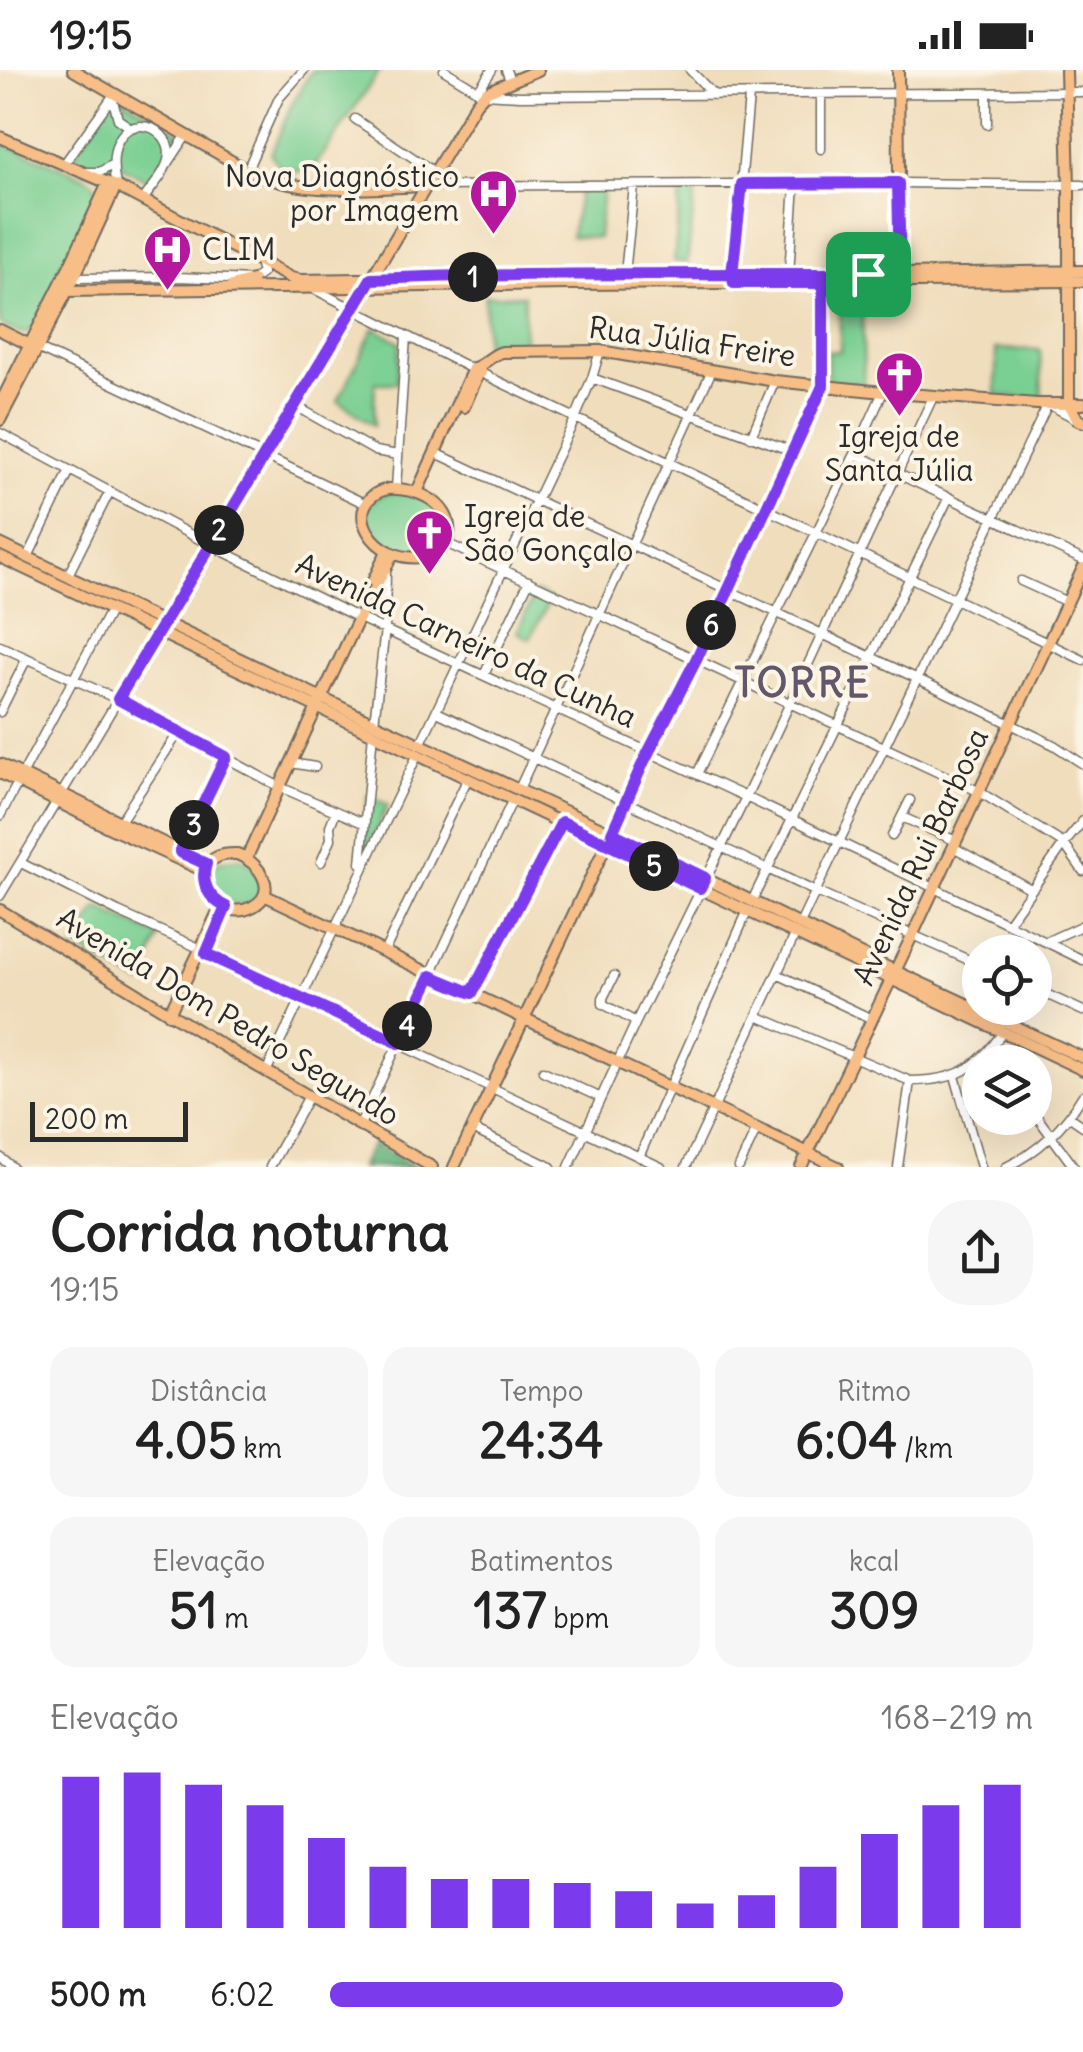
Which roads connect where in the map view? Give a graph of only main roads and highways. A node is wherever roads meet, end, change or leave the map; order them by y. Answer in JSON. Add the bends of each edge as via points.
{"nodes":[{"id":1,"x":73,"y":70,"type":"edge"},
{"id":2,"x":538,"y":70,"type":"edge"},
{"id":3,"x":898,"y":70,"type":"edge"},
{"id":4,"x":1066,"y":70,"type":"edge"},
{"id":5,"x":508,"y":76,"type":"edge"},
{"id":6,"x":0,"y":138,"type":"edge"},
{"id":7,"x":112,"y":184,"type":"junction"},
{"id":8,"x":425,"y":186,"type":"junction"},
{"id":9,"x":1083,"y":270,"type":"edge"},
{"id":10,"x":900,"y":274,"type":"junction"},
{"id":11,"x":1068,"y":276,"type":"junction"},
{"id":12,"x":733,"y":278,"type":"junction"},
{"id":13,"x":253,"y":280,"type":"road end"},
{"id":14,"x":1083,"y":281,"type":"edge"},
{"id":15,"x":368,"y":283,"type":"junction"},
{"id":16,"x":823,"y":283,"type":"junction"},
{"id":17,"x":221,"y":289,"type":"junction"},
{"id":18,"x":66,"y":290,"type":"junction"},
{"id":19,"x":0,"y":330,"type":"edge"},
{"id":20,"x":34,"y":346,"type":"junction"},
{"id":21,"x":823,"y":386,"type":"junction"},
{"id":22,"x":0,"y":404,"type":"edge"},
{"id":23,"x":1069,"y":404,"type":"junction"},
{"id":24,"x":1083,"y":404,"type":"edge"},
{"id":25,"x":0,"y":420,"type":"edge"},
{"id":26,"x":1081,"y":421,"type":"edge"},
{"id":27,"x":420,"y":493,"type":"junction"},
{"id":28,"x":0,"y":544,"type":"edge"},
{"id":29,"x":390,"y":553,"type":"junction"},
{"id":30,"x":0,"y":557,"type":"edge"},
{"id":31,"x":1081,"y":572,"type":"edge"},
{"id":32,"x":358,"y":619,"type":"junction"},
{"id":33,"x":161,"y":627,"type":"junction"},
{"id":34,"x":319,"y":702,"type":"junction"},
{"id":35,"x":419,"y":750,"type":"junction"},
{"id":36,"x":0,"y":764,"type":"edge"},
{"id":37,"x":0,"y":773,"type":"edge"},
{"id":38,"x":20,"y":778,"type":"junction"},
{"id":39,"x":516,"y":794,"type":"junction"},
{"id":40,"x":59,"y":797,"type":"junction"},
{"id":41,"x":610,"y":839,"type":"junction"},
{"id":42,"x":247,"y":858,"type":"junction"},
{"id":43,"x":205,"y":868,"type":"junction"},
{"id":44,"x":264,"y":896,"type":"junction"},
{"id":45,"x":223,"y":906,"type":"junction"},
{"id":46,"x":0,"y":910,"type":"edge"},
{"id":47,"x":893,"y":975,"type":"junction"},
{"id":48,"x":171,"y":1015,"type":"junction"},
{"id":49,"x":525,"y":1018,"type":"junction"},
{"id":50,"x":1057,"y":1052,"type":"junction"},
{"id":51,"x":1083,"y":1058,"type":"edge"},
{"id":52,"x":1083,"y":1070,"type":"edge"},
{"id":53,"x":808,"y":1152,"type":"junction"},
{"id":54,"x":432,"y":1167,"type":"edge"},
{"id":55,"x":454,"y":1167,"type":"edge"},
{"id":56,"x":801,"y":1167,"type":"edge"},
{"id":57,"x":838,"y":1167,"type":"edge"}],
"edges":[{"from":1,"to":8,"type":"main road","via":[[158,127],[266,181],[318,188]]},
{"from":2,"to":5,"type":"main road"},
{"from":3,"to":10,"type":"main road"},
{"from":4,"to":11,"type":"main road"},
{"from":5,"to":8,"type":"main road","via":[[480,93]]},
{"from":6,"to":7,"type":"main road"},
{"from":7,"to":15,"type":"main road","via":[[292,278]]},
{"from":7,"to":18,"type":"main road"},
{"from":7,"to":20,"type":"main road"},
{"from":8,"to":15,"type":"main road"},
{"from":9,"to":11,"type":"main road"},
{"from":10,"to":11,"type":"main road"},
{"from":10,"to":12,"type":"main road"},
{"from":11,"to":14,"type":"main road"},
{"from":11,"to":16,"type":"main road"},
{"from":11,"to":23,"type":"main road"},
{"from":12,"to":15,"type":"main road"},
{"from":12,"to":15,"type":"main road","via":[[625,274]]},
{"from":12,"to":16,"type":"main road"},
{"from":13,"to":17,"type":"main road"},
{"from":15,"to":17,"type":"main road"},
{"from":16,"to":21,"type":"main road"},
{"from":17,"to":18,"type":"main road"},
{"from":18,"to":20,"type":"main road"},
{"from":19,"to":20,"type":"main road"},
{"from":20,"to":22,"type":"main road"},
{"from":20,"to":25,"type":"main road"},
{"from":21,"to":23,"type":"main road","name":"Rua Júlia Freire"},
{"from":21,"to":27,"type":"main road","name":"Rua Júlia Freire","via":[[600,351],[502,352],[476,372]]},
{"from":21,"to":41,"type":"main road"},
{"from":23,"to":24,"type":"main road","name":"Rua Júlia Freire"},
{"from":23,"to":26,"type":"main road"},
{"from":27,"to":29,"type":"main road","via":[[380,491],[366,504],[367,531]]},
{"from":27,"to":29,"type":"main road","via":[[443,513],[446,543],[428,556]]},
{"from":28,"to":33,"type":"main road"},
{"from":29,"to":32,"type":"main road"},
{"from":29,"to":32,"type":"main road"},
{"from":30,"to":33,"type":"main road"},
{"from":31,"to":47,"type":"main road","name":"Avenida Rui Barbosa"},
{"from":32,"to":34,"type":"main road"},
{"from":33,"to":34,"type":"main road"},
{"from":34,"to":35,"type":"main road"},
{"from":34,"to":42,"type":"main road"},
{"from":35,"to":39,"type":"main road"},
{"from":35,"to":39,"type":"main road","via":[[468,778]]},
{"from":36,"to":38,"type":"main road"},
{"from":37,"to":38,"type":"main road"},
{"from":38,"to":40,"type":"main road"},
{"from":39,"to":41,"type":"main road"},
{"from":39,"to":41,"type":"main road","via":[[562,822]]},
{"from":40,"to":43,"type":"main road"},
{"from":40,"to":43,"type":"main road"},
{"from":41,"to":47,"type":"main road"},
{"from":41,"to":49,"type":"main road"},
{"from":42,"to":43,"type":"main road","via":[[226,854]]},
{"from":42,"to":44,"type":"main road","via":[[263,874]]},
{"from":43,"to":45,"type":"main road","via":[[208,892]]},
{"from":44,"to":45,"type":"main road","via":[[246,909]]},
{"from":44,"to":49,"type":"main road"},
{"from":45,"to":48,"type":"main road"},
{"from":46,"to":48,"type":"main road","name":"Avenida Dom Pedro Segundo"},
{"from":47,"to":50,"type":"main road"},
{"from":47,"to":53,"type":"main road","name":"Avenida Rui Barbosa"},
{"from":48,"to":54,"type":"main road","name":"Avenida Dom Pedro Segundo"},
{"from":49,"to":53,"type":"main road"},
{"from":49,"to":55,"type":"main road"},
{"from":50,"to":51,"type":"main road"},
{"from":50,"to":52,"type":"main road"},
{"from":53,"to":56,"type":"main road","name":"Avenida Rui Barbosa"},
{"from":53,"to":57,"type":"main road"}]}
